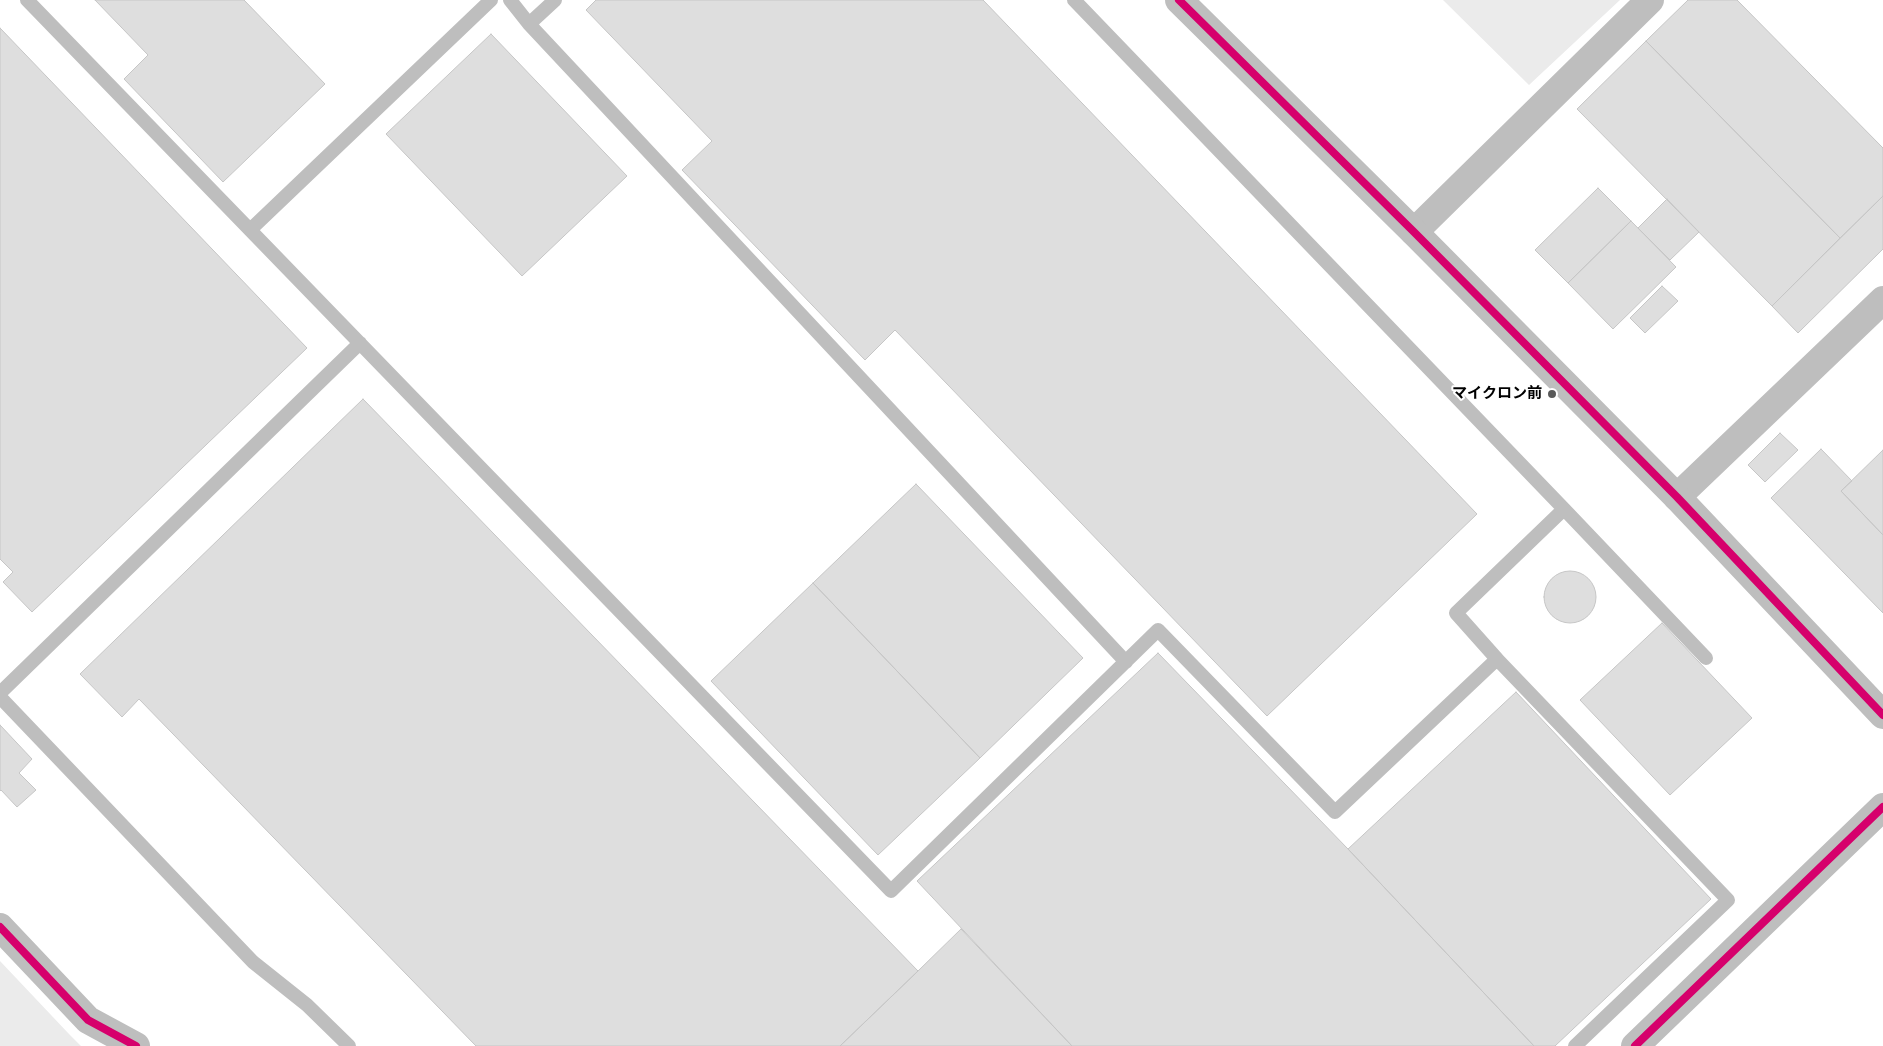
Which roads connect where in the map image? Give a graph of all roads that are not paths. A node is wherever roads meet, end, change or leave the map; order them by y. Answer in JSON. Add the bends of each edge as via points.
{"nodes":[{"id":1,"x":27,"y":0,"type":"edge"},
{"id":2,"x":491,"y":0,"type":"edge"},
{"id":3,"x":510,"y":0,"type":"edge"},
{"id":4,"x":555,"y":0,"type":"edge"},
{"id":5,"x":1074,"y":0,"type":"edge"},
{"id":6,"x":1179,"y":0,"type":"edge"},
{"id":7,"x":1650,"y":0,"type":"edge"},
{"id":8,"x":529,"y":24,"type":"junction"},
{"id":9,"x":250,"y":230,"type":"junction"},
{"id":10,"x":1414,"y":232,"type":"junction"},
{"id":11,"x":1883,"y":300,"type":"edge"},
{"id":12,"x":360,"y":343,"type":"junction"},
{"id":13,"x":1677,"y":497,"type":"junction"},
{"id":14,"x":1564,"y":509,"type":"junction"},
{"id":15,"x":1706,"y":658,"type":"dead end"},
{"id":16,"x":1497,"y":659,"type":"junction"},
{"id":17,"x":1126,"y":662,"type":"junction"},
{"id":18,"x":0,"y":693,"type":"edge"},
{"id":19,"x":0,"y":697,"type":"edge"},
{"id":20,"x":1883,"y":715,"type":"edge"},
{"id":21,"x":1883,"y":807,"type":"edge"},
{"id":22,"x":0,"y":928,"type":"edge"},
{"id":23,"x":136,"y":1046,"type":"edge"},
{"id":24,"x":349,"y":1046,"type":"edge"},
{"id":25,"x":1575,"y":1046,"type":"edge"},
{"id":26,"x":1635,"y":1046,"type":"edge"}],
"edges":[{"from":1,"to":9,"type":"lane"},
{"from":2,"to":9,"type":"lane"},
{"from":3,"to":8,"type":"lane"},
{"from":4,"to":8,"type":"lane"},
{"from":5,"to":14,"type":"lane"},
{"from":6,"to":10,"type":"street"},
{"from":7,"to":10,"type":"street"},
{"from":8,"to":17,"type":"lane"},
{"from":9,"to":12,"type":"lane"},
{"from":10,"to":13,"type":"street"},
{"from":11,"to":13,"type":"street"},
{"from":12,"to":17,"type":"lane","via":[[891,892]]},
{"from":12,"to":18,"type":"lane"},
{"from":13,"to":20,"type":"street"},
{"from":14,"to":15,"type":"lane"},
{"from":14,"to":16,"type":"lane","via":[[1456,613]]},
{"from":16,"to":17,"type":"lane","via":[[1335,812],[1158,630]]},
{"from":16,"to":25,"type":"lane","via":[[1728,900]]},
{"from":19,"to":24,"type":"lane","via":[[253,962],[307,1005]]},
{"from":21,"to":26,"type":"street"},
{"from":22,"to":23,"type":"street","via":[[88,1020]]}]}
